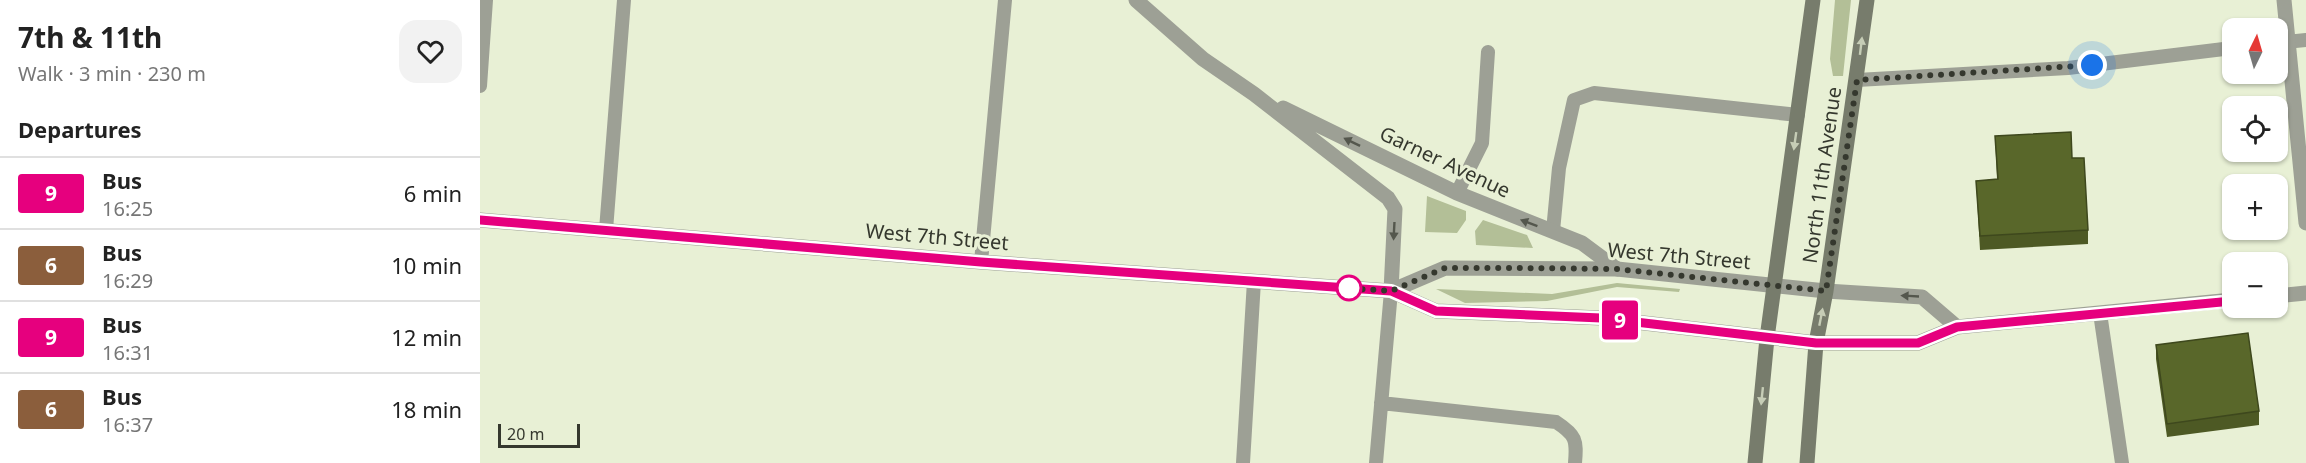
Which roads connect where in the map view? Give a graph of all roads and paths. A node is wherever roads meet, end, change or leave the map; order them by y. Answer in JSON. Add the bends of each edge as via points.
{"nodes":[{"id":1,"x":624,"y":0,"type":"edge"},
{"id":2,"x":1005,"y":0,"type":"edge"},
{"id":3,"x":1136,"y":0,"type":"edge"},
{"id":4,"x":1813,"y":0,"type":"edge"},
{"id":5,"x":1866,"y":0,"type":"edge"},
{"id":6,"x":2284,"y":0,"type":"edge"},
{"id":7,"x":484,"y":7,"type":"edge"},
{"id":8,"x":2284,"y":18,"type":"edge"},
{"id":9,"x":2306,"y":40,"type":"edge"},
{"id":10,"x":2288,"y":42,"type":"edge"},
{"id":11,"x":2222,"y":49,"type":"edge"},
{"id":12,"x":1488,"y":52,"type":"dead end"},
{"id":13,"x":1857,"y":80,"type":"junction"},
{"id":14,"x":2288,"y":81,"type":"edge"},
{"id":15,"x":480,"y":86,"type":"edge"},
{"id":16,"x":1254,"y":94,"type":"junction"},
{"id":17,"x":1798,"y":115,"type":"junction"},
{"id":18,"x":1457,"y":193,"type":"junction"},
{"id":19,"x":480,"y":220,"type":"edge"},
{"id":20,"x":2306,"y":223,"type":"edge"},
{"id":21,"x":606,"y":231,"type":"junction"},
{"id":22,"x":1553,"y":231,"type":"junction"},
{"id":23,"x":981,"y":262,"type":"junction"},
{"id":24,"x":1617,"y":269,"type":"junction"},
{"id":25,"x":1254,"y":281,"type":"junction"},
{"id":26,"x":1775,"y":286,"type":"junction"},
{"id":27,"x":1391,"y":291,"type":"junction"},
{"id":28,"x":1826,"y":291,"type":"junction"},
{"id":29,"x":2306,"y":292,"type":"edge"},
{"id":30,"x":2288,"y":294,"type":"edge"},
{"id":31,"x":2222,"y":301,"type":"edge"},
{"id":32,"x":2100,"y":313,"type":"junction"},
{"id":33,"x":1957,"y":327,"type":"junction"},
{"id":34,"x":1767,"y":338,"type":"junction"},
{"id":35,"x":1816,"y":343,"type":"junction"},
{"id":36,"x":1381,"y":404,"type":"junction"},
{"id":37,"x":1243,"y":463,"type":"edge"},
{"id":38,"x":1376,"y":463,"type":"edge"},
{"id":39,"x":1575,"y":463,"type":"edge"},
{"id":40,"x":1755,"y":463,"type":"edge"},
{"id":41,"x":1807,"y":463,"type":"edge"},
{"id":42,"x":2122,"y":463,"type":"edge"}],
"edges":[{"from":1,"to":21,"type":"lane"},
{"from":2,"to":23,"type":"lane"},
{"from":3,"to":16,"type":"street","name":"Garner Avenue","via":[[1203,59]]},
{"from":4,"to":17,"type":"main road","name":"North 11th Avenue"},
{"from":13,"to":5,"type":"main road","name":"North 11th Avenue","one_way":true},
{"from":6,"to":8,"type":"street"},
{"from":7,"to":15,"type":"lane"},
{"from":9,"to":10,"type":"lane"},
{"from":11,"to":13,"type":"lane","via":[[2068,68]]},
{"from":12,"to":18,"type":"lane","via":[[1482,142]]},
{"from":13,"to":28,"type":"main road","name":"North 11th Avenue"},
{"from":14,"to":20,"type":"street"},
{"from":18,"to":16,"type":"street","name":"Garner Avenue","one_way":true},
{"from":16,"to":27,"type":"street","name":"Garner Avenue","one_way":true,"via":[[1388,198],[1395,209]]},
{"from":17,"to":22,"type":"lane","via":[[1594,93],[1574,100],[1559,168]]},
{"from":17,"to":26,"type":"main road","name":"North 11th Avenue","one_way":true},
{"from":22,"to":18,"type":"street","name":"Garner Avenue","one_way":true},
{"from":19,"to":21,"type":"street","name":"West 7th Street"},
{"from":21,"to":23,"type":"street","name":"West 7th Street"},
{"from":22,"to":24,"type":"street","name":"Garner Avenue","via":[[1582,243]]},
{"from":23,"to":25,"type":"street","name":"West 7th Street"},
{"from":24,"to":26,"type":"street","name":"West 7th Street"},
{"from":24,"to":27,"type":"street","name":"West 7th Street","via":[[1445,268]]},
{"from":25,"to":27,"type":"street","name":"West 7th Street"},
{"from":25,"to":37,"type":"lane"},
{"from":26,"to":28,"type":"street","name":"West 7th Street"},
{"from":26,"to":34,"type":"main road","name":"North 11th Avenue"},
{"from":27,"to":34,"type":"street","name":"West 7th Street","via":[[1436,311],[1601,318]]},
{"from":27,"to":36,"type":"lane"},
{"from":33,"to":28,"type":"street","name":"West 7th Street","one_way":true,"via":[[1922,297]]},
{"from":35,"to":28,"type":"main road","name":"North 11th Avenue","one_way":true},
{"from":29,"to":30,"type":"street"},
{"from":31,"to":32,"type":"street","name":"West 7th Street"},
{"from":32,"to":33,"type":"street","name":"West 7th Street"},
{"from":32,"to":42,"type":"lane"},
{"from":33,"to":35,"type":"street","name":"West 7th Street","via":[[1918,343]]},
{"from":34,"to":35,"type":"street","name":"West 7th Street"},
{"from":34,"to":40,"type":"main road","name":"North 11th Avenue","one_way":true},
{"from":35,"to":41,"type":"main road","name":"North 11th Avenue"},
{"from":36,"to":38,"type":"lane"},
{"from":36,"to":39,"type":"lane","via":[[1556,422],[1570,430],[1577,443]]}]}
